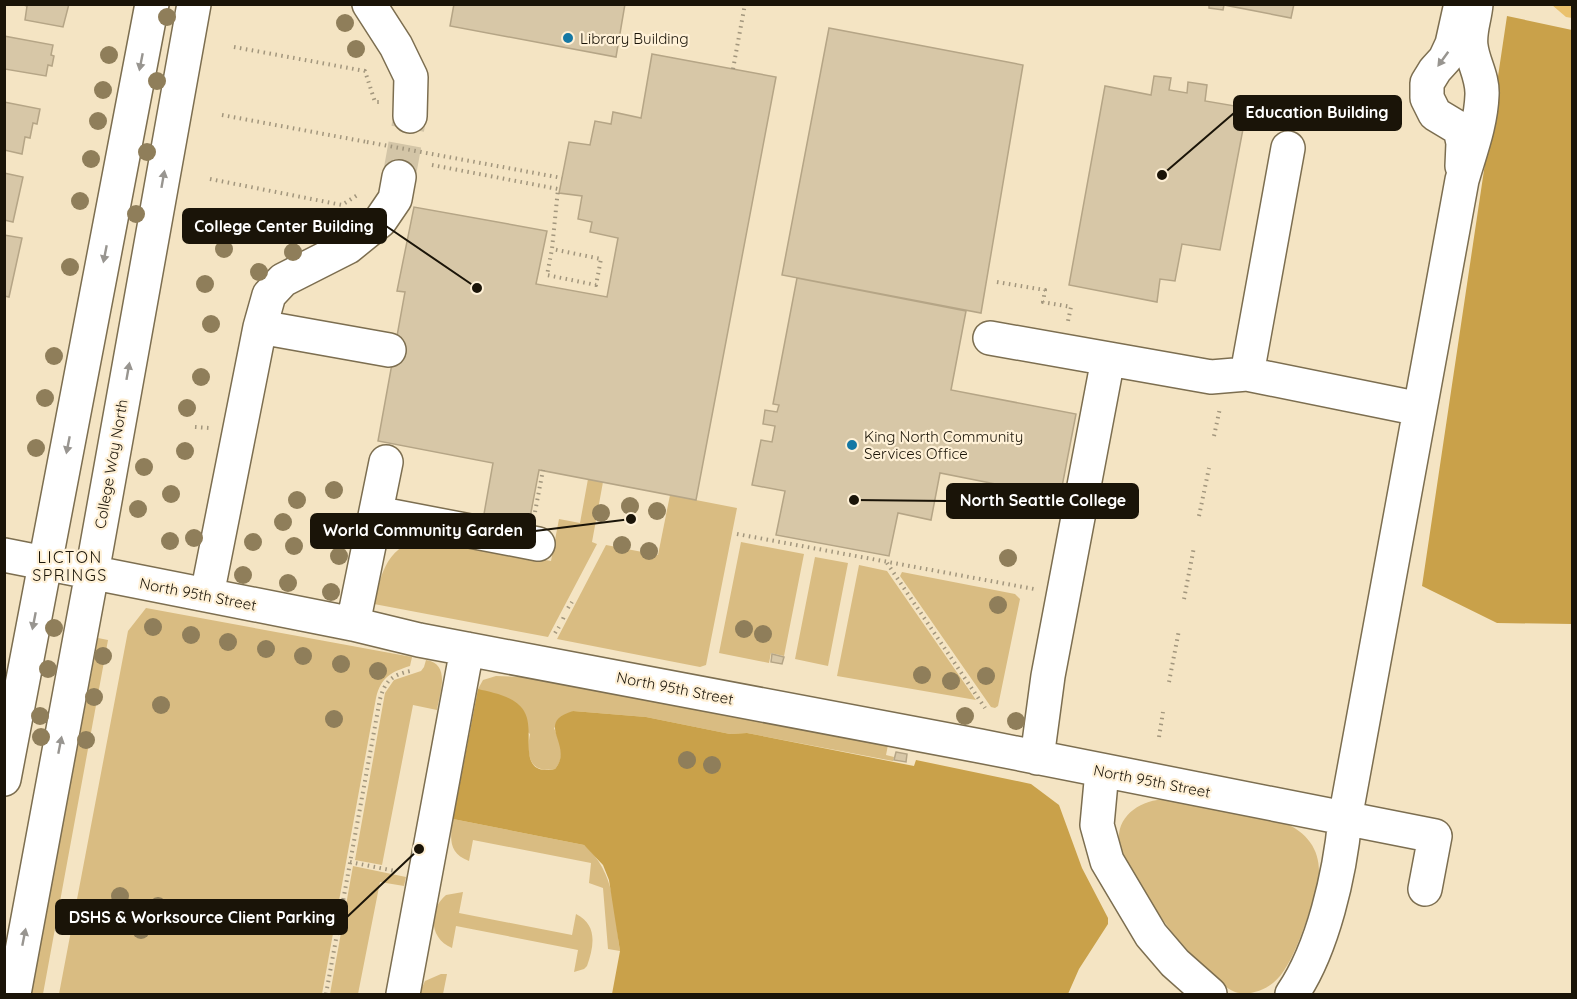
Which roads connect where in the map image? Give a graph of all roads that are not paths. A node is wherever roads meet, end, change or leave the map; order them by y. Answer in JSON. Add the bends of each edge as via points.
{"nodes":[{"id":1,"x":152,"y":4,"type":"edge"},
{"id":2,"x":195,"y":4,"type":"edge"},
{"id":3,"x":369,"y":4,"type":"edge"},
{"id":4,"x":1461,"y":4,"type":"edge"},
{"id":5,"x":1476,"y":4,"type":"edge"},
{"id":6,"x":398,"y":110,"type":"tunnel mouth"},
{"id":7,"x":1288,"y":148,"type":"dead end"},
{"id":8,"x":399,"y":177,"type":"tunnel mouth"},
{"id":9,"x":1462,"y":180,"type":"junction"},
{"id":10,"x":260,"y":327,"type":"junction"},
{"id":11,"x":990,"y":338,"type":"dead end"},
{"id":12,"x":389,"y":350,"type":"dead end"},
{"id":13,"x":1108,"y":359,"type":"junction"},
{"id":14,"x":1247,"y":374,"type":"junction"},
{"id":15,"x":1420,"y":409,"type":"junction"},
{"id":16,"x":386,"y":462,"type":"dead end"},
{"id":17,"x":376,"y":513,"type":"junction"},
{"id":18,"x":534,"y":543,"type":"road end"},
{"id":19,"x":4,"y":555,"type":"edge"},
{"id":20,"x":46,"y":564,"type":"junction"},
{"id":21,"x":92,"y":573,"type":"junction"},
{"id":22,"x":207,"y":595,"type":"junction"},
{"id":23,"x":353,"y":624,"type":"junction"},
{"id":24,"x":467,"y":649,"type":"junction"},
{"id":25,"x":1037,"y":758,"type":"junction"},
{"id":26,"x":1102,"y":771,"type":"junction"},
{"id":27,"x":4,"y":779,"type":"edge"},
{"id":28,"x":1345,"y":819,"type":"junction"},
{"id":29,"x":1425,"y":889,"type":"dead end"},
{"id":30,"x":14,"y":994,"type":"edge"},
{"id":31,"x":403,"y":994,"type":"edge"},
{"id":32,"x":1210,"y":994,"type":"edge"},
{"id":33,"x":1292,"y":994,"type":"edge"}],
"edges":[{"from":1,"to":20,"type":"street","one_way":true},
{"from":21,"to":2,"type":"street","name":"College Way North","one_way":true},
{"from":3,"to":6,"type":"street","via":[[411,77]]},
{"from":4,"to":9,"type":"street","one_way":true,"via":[[1452,44],[1427,83],[1427,98],[1435,114],[1460,129]]},
{"from":5,"to":9,"type":"street","via":[[1471,46],[1482,80],[1482,95],[1475,139]]},
{"from":7,"to":14,"type":"street"},
{"from":8,"to":10,"type":"street","via":[[395,199],[380,221],[348,247],[282,280],[269,295]]},
{"from":9,"to":15,"type":"street"},
{"from":10,"to":12,"type":"street"},
{"from":10,"to":22,"type":"street"},
{"from":11,"to":13,"type":"street"},
{"from":13,"to":14,"type":"street","via":[[1211,377]]},
{"from":13,"to":25,"type":"street","via":[[1048,676]]},
{"from":14,"to":15,"type":"street"},
{"from":15,"to":28,"type":"street"},
{"from":16,"to":17,"type":"street"},
{"from":17,"to":18,"type":"street"},
{"from":17,"to":23,"type":"street"},
{"from":19,"to":20,"type":"street","name":"North 95th Street"},
{"from":20,"to":21,"type":"street","name":"North 95th Street"},
{"from":20,"to":27,"type":"street","one_way":true},
{"from":21,"to":22,"type":"street","name":"North 95th Street"},
{"from":30,"to":21,"type":"street","name":"College Way North","one_way":true},
{"from":22,"to":23,"type":"street","name":"North 95th Street"},
{"from":23,"to":24,"type":"street","name":"North 95th Street"},
{"from":24,"to":25,"type":"street","name":"North 95th Street"},
{"from":24,"to":31,"type":"street"},
{"from":25,"to":26,"type":"street","name":"North 95th Street"},
{"from":26,"to":28,"type":"street","name":"North 95th Street"},
{"from":26,"to":32,"type":"street","via":[[1097,825],[1107,861],[1151,935]]},
{"from":28,"to":29,"type":"street","name":"North 95th Street","via":[[1435,836]]},
{"from":28,"to":33,"type":"street","via":[[1334,890],[1313,953]]}]}
